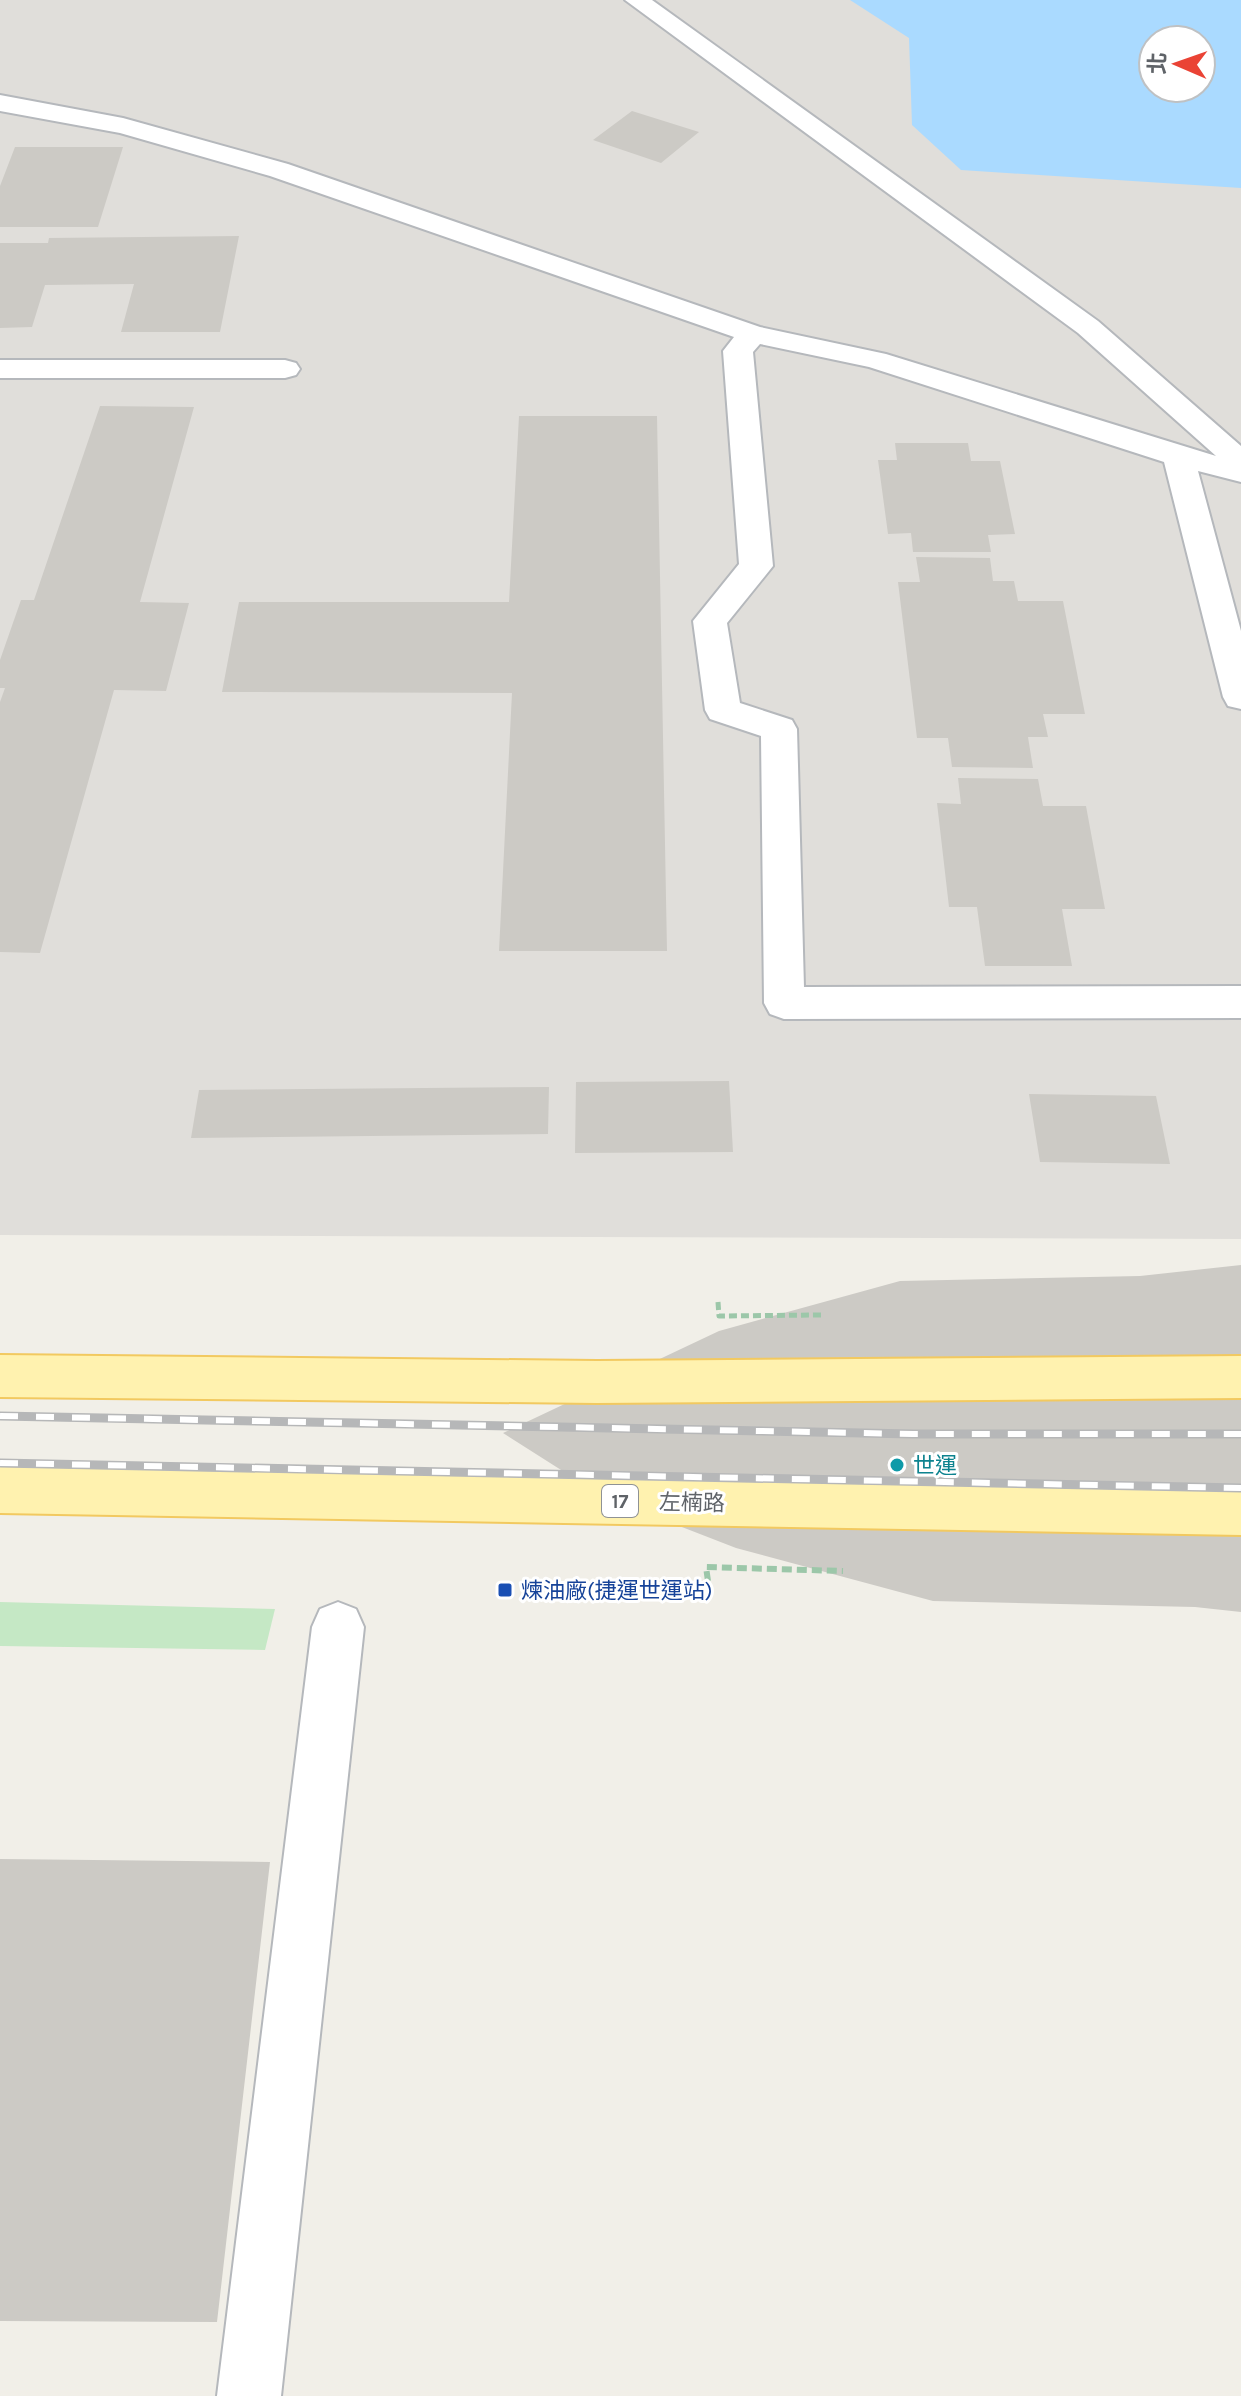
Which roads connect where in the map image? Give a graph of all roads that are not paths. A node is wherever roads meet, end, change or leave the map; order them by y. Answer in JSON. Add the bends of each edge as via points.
{"nodes":[{"id":1,"x":637,"y":0,"type":"edge"},
{"id":2,"x":0,"y":103,"type":"edge"},
{"id":3,"x":753,"y":334,"type":"junction"},
{"id":4,"x":0,"y":369,"type":"edge"},
{"id":5,"x":285,"y":369,"type":"dead end"},
{"id":6,"x":1178,"y":456,"type":"junction"},
{"id":7,"x":1241,"y":462,"type":"edge"},
{"id":8,"x":1241,"y":472,"type":"edge"},
{"id":9,"x":1241,"y":697,"type":"edge"},
{"id":10,"x":1241,"y":1002,"type":"edge"},
{"id":11,"x":0,"y":1376,"type":"edge"},
{"id":12,"x":1241,"y":1377,"type":"edge"},
{"id":13,"x":0,"y":1490,"type":"edge"},
{"id":14,"x":1241,"y":1512,"type":"edge"},
{"id":15,"x":338,"y":1627,"type":"dead end"},
{"id":16,"x":249,"y":2396,"type":"edge"}],
"edges":[{"from":1,"to":7,"type":"street","via":[[1088,327]]},
{"from":2,"to":3,"type":"street","via":[[123,126],[279,170]]},
{"from":3,"to":6,"type":"street","via":[[876,360]]},
{"from":3,"to":10,"type":"street","via":[[738,351],[756,566],[710,621],[723,710],[779,729],[784,1003]]},
{"from":4,"to":5,"type":"street"},
{"from":6,"to":8,"type":"street"},
{"from":6,"to":9,"type":"street"},
{"from":11,"to":12,"type":"main road","via":[[597,1382]]},
{"from":13,"to":14,"type":"main road","name":"左楠路","number":"17"},
{"from":15,"to":16,"type":"street"}]}
